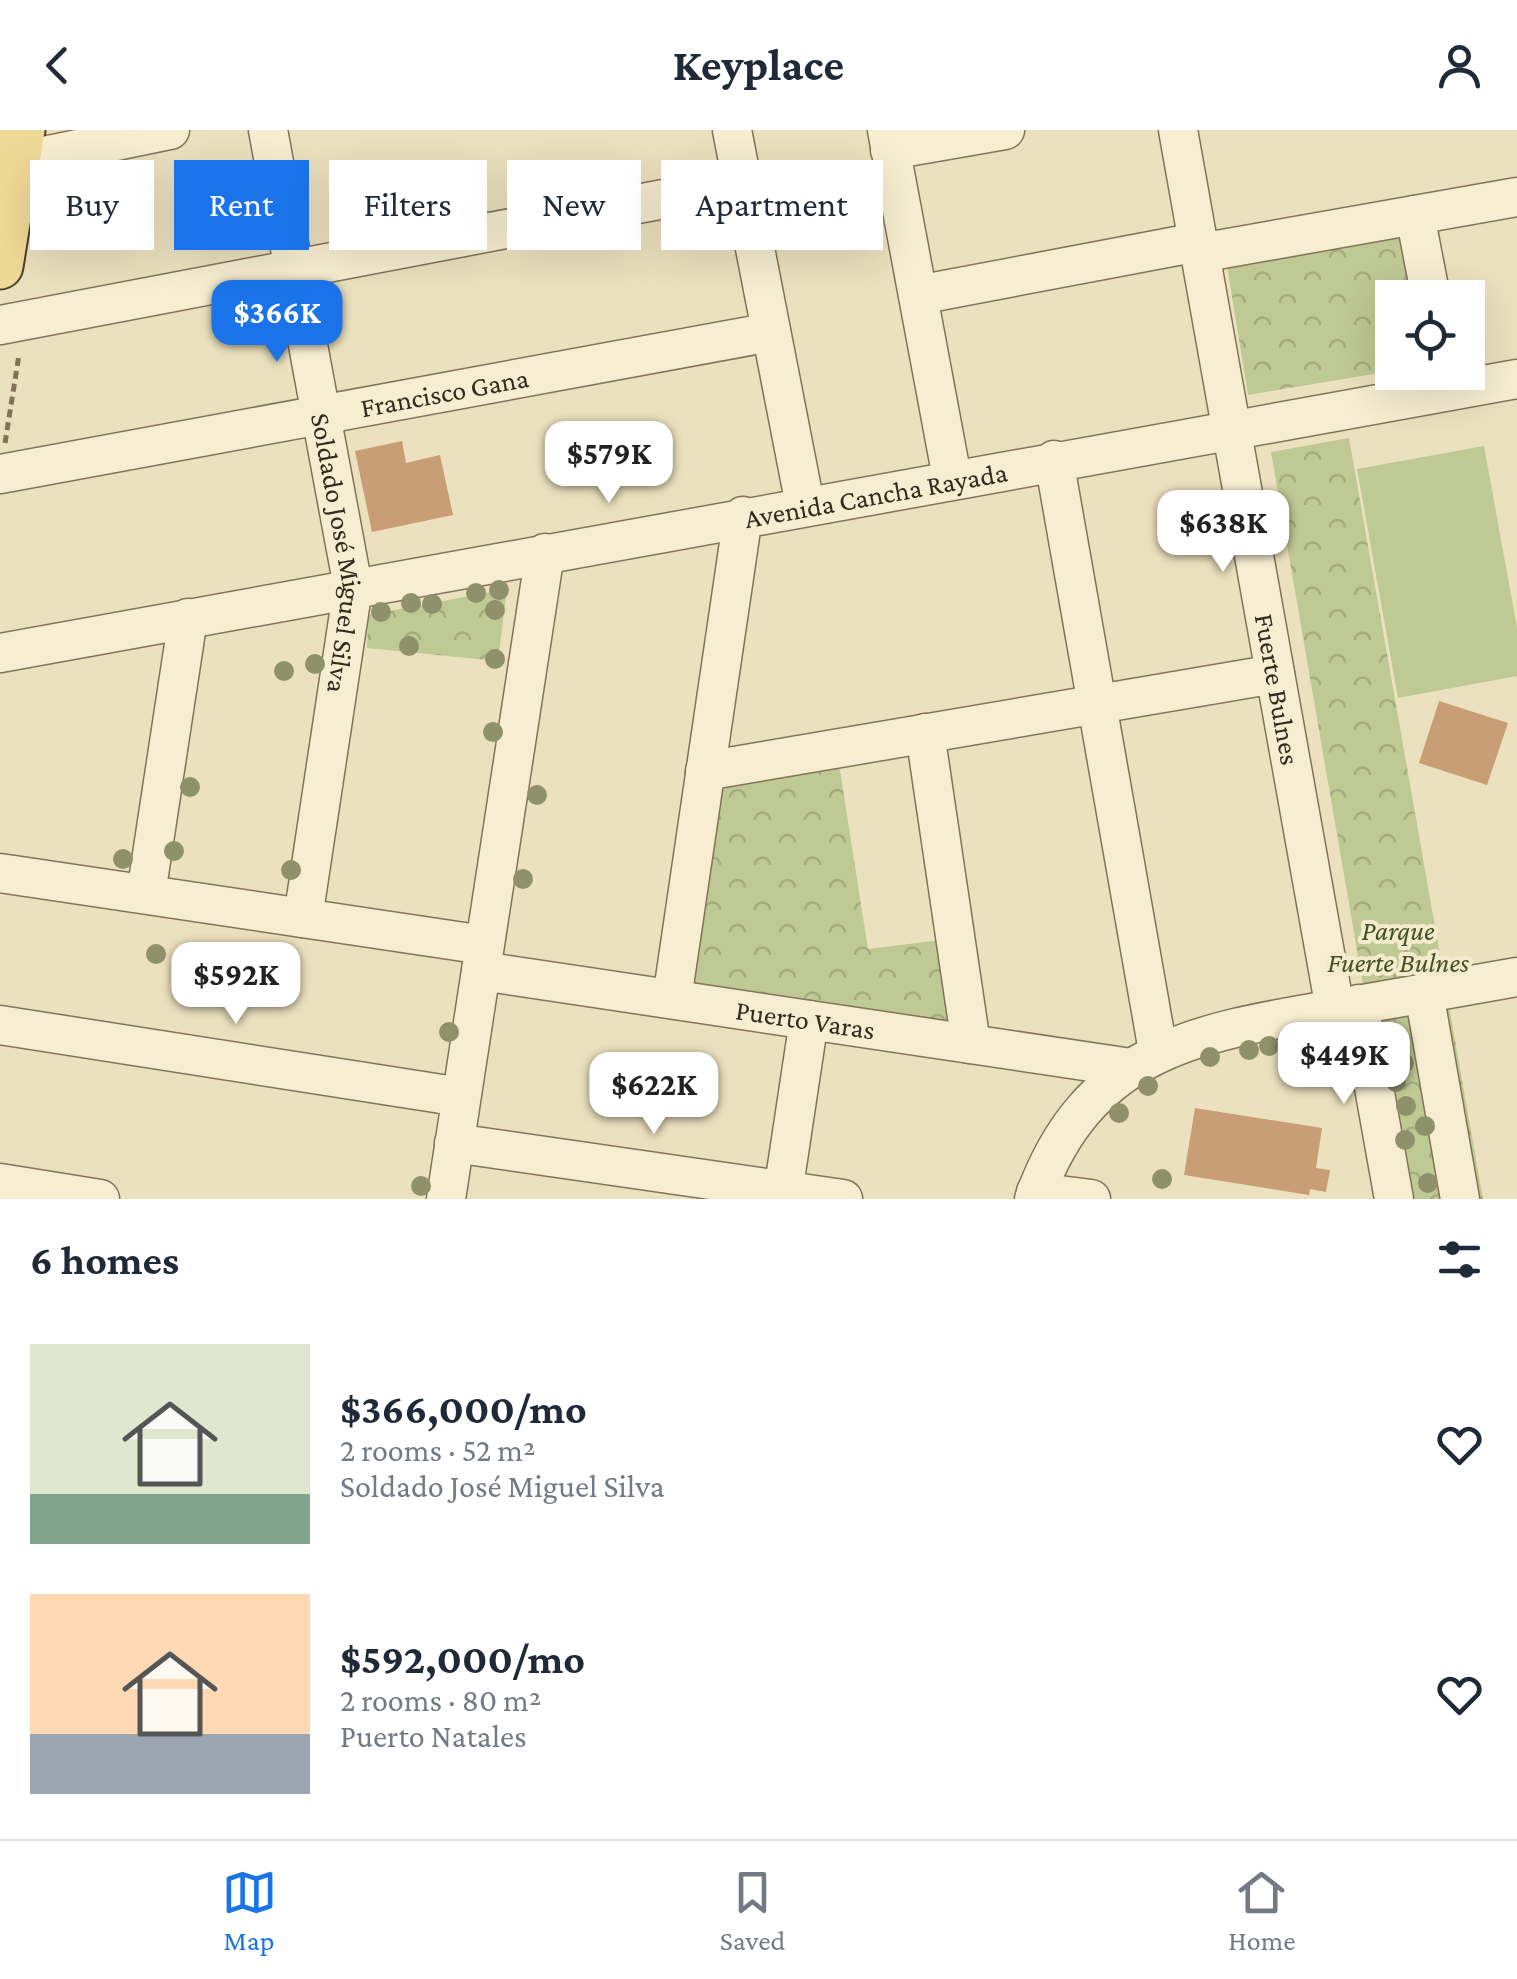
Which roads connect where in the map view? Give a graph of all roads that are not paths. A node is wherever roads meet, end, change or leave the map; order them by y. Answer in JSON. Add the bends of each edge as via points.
{"nodes":[{"id":1,"x":170,"y":130,"type":"edge"},
{"id":2,"x":268,"y":130,"type":"edge"},
{"id":3,"x":732,"y":130,"type":"edge"},
{"id":4,"x":1005,"y":130,"type":"edge"},
{"id":5,"x":1178,"y":130,"type":"edge"},
{"id":6,"x":888,"y":140,"type":"edge"},
{"id":7,"x":13,"y":152,"type":"edge"},
{"id":8,"x":738,"y":160,"type":"edge"},
{"id":9,"x":1517,"y":197,"type":"edge"},
{"id":10,"x":661,"y":200,"type":"edge"},
{"id":11,"x":1415,"y":215,"type":"junction"},
{"id":12,"x":1199,"y":247,"type":"junction"},
{"id":13,"x":756,"y":250,"type":"edge"},
{"id":14,"x":0,"y":266,"type":"edge"},
{"id":15,"x":294,"y":269,"type":"junction"},
{"id":16,"x":1428,"y":280,"type":"edge"},
{"id":17,"x":918,"y":295,"type":"junction"},
{"id":18,"x":0,"y":325,"type":"edge"},
{"id":19,"x":772,"y":332,"type":"junction"},
{"id":20,"x":1517,"y":378,"type":"edge"},
{"id":21,"x":1485,"y":379,"type":"edge"},
{"id":22,"x":1405,"y":390,"type":"edge"},
{"id":23,"x":321,"y":416,"type":"junction"},
{"id":24,"x":1231,"y":427,"type":"junction"},
{"id":25,"x":1054,"y":460,"type":"junction"},
{"id":26,"x":0,"y":474,"type":"edge"},
{"id":27,"x":952,"y":478,"type":"junction"},
{"id":28,"x":805,"y":505,"type":"junction"},
{"id":29,"x":743,"y":516,"type":"junction"},
{"id":30,"x":545,"y":552,"type":"junction"},
{"id":31,"x":353,"y":588,"type":"junction"},
{"id":32,"x":188,"y":618,"type":"junction"},
{"id":33,"x":0,"y":653,"type":"edge"},
{"id":34,"x":1275,"y":674,"type":"junction"},
{"id":35,"x":1097,"y":704,"type":"junction"},
{"id":36,"x":925,"y":733,"type":"junction"},
{"id":37,"x":706,"y":770,"type":"junction"},
{"id":38,"x":0,"y":872,"type":"edge"},
{"id":39,"x":146,"y":894,"type":"junction"},
{"id":40,"x":303,"y":918,"type":"junction"},
{"id":41,"x":482,"y":958,"type":"junction"},
{"id":42,"x":1517,"y":977,"type":"edge"},
{"id":43,"x":1424,"y":993,"type":"junction"},
{"id":44,"x":672,"y":999,"type":"junction"},
{"id":45,"x":1347,"y":1006,"type":"junction"},
{"id":46,"x":809,"y":1020,"type":"junction"},
{"id":47,"x":0,"y":1025,"type":"edge"},
{"id":48,"x":971,"y":1044,"type":"junction"},
{"id":49,"x":1144,"y":1060,"type":"junction"},
{"id":50,"x":461,"y":1097,"type":"junction"},
{"id":51,"x":454,"y":1142,"type":"junction"},
{"id":52,"x":0,"y":1184,"type":"edge"},
{"id":53,"x":782,"y":1195,"type":"edge"},
{"id":54,"x":1035,"y":1196,"type":"edge"},
{"id":55,"x":100,"y":1199,"type":"edge"},
{"id":56,"x":446,"y":1199,"type":"edge"},
{"id":57,"x":844,"y":1199,"type":"edge"},
{"id":58,"x":1091,"y":1199,"type":"edge"},
{"id":59,"x":1394,"y":1199,"type":"edge"},
{"id":60,"x":1460,"y":1199,"type":"edge"}],
"edges":[{"from":1,"to":7,"type":"street"},
{"from":2,"to":15,"type":"street","name":"Soldado José Miguel Silva"},
{"from":3,"to":8,"type":"street"},
{"from":4,"to":6,"type":"street"},
{"from":5,"to":12,"type":"street","name":"Fuerte Bulnes"},
{"from":6,"to":17,"type":"street"},
{"from":7,"to":14,"type":"main road"},
{"from":9,"to":11,"type":"street"},
{"from":10,"to":15,"type":"street"},
{"from":11,"to":12,"type":"street"},
{"from":11,"to":16,"type":"street"},
{"from":12,"to":17,"type":"street"},
{"from":12,"to":24,"type":"street","name":"Fuerte Bulnes"},
{"from":13,"to":19,"type":"street"},
{"from":15,"to":18,"type":"street"},
{"from":15,"to":23,"type":"street","name":"Soldado José Miguel Silva"},
{"from":17,"to":27,"type":"street"},
{"from":19,"to":23,"type":"street","name":"Francisco Gana"},
{"from":19,"to":28,"type":"street"},
{"from":20,"to":21,"type":"street","name":"Avenida Cancha Rayada"},
{"from":22,"to":24,"type":"street","name":"Avenida Cancha Rayada"},
{"from":23,"to":26,"type":"street","name":"Francisco Gana"},
{"from":23,"to":31,"type":"street","name":"Soldado José Miguel Silva"},
{"from":24,"to":25,"type":"street","name":"Avenida Cancha Rayada"},
{"from":24,"to":34,"type":"street","name":"Fuerte Bulnes"},
{"from":25,"to":27,"type":"street","name":"Avenida Cancha Rayada"},
{"from":25,"to":35,"type":"street"},
{"from":27,"to":28,"type":"street","name":"Avenida Cancha Rayada"},
{"from":28,"to":29,"type":"street","name":"Avenida Cancha Rayada"},
{"from":29,"to":30,"type":"street","name":"Avenida Cancha Rayada"},
{"from":29,"to":37,"type":"street"},
{"from":30,"to":31,"type":"street","name":"Avenida Cancha Rayada"},
{"from":30,"to":41,"type":"street"},
{"from":31,"to":32,"type":"street","name":"Avenida Cancha Rayada"},
{"from":31,"to":40,"type":"street","name":"Soldado José Miguel Silva"},
{"from":32,"to":33,"type":"street","name":"Avenida Cancha Rayada"},
{"from":32,"to":39,"type":"street"},
{"from":34,"to":35,"type":"street"},
{"from":34,"to":45,"type":"street","name":"Fuerte Bulnes"},
{"from":35,"to":36,"type":"street"},
{"from":35,"to":49,"type":"street"},
{"from":36,"to":37,"type":"street"},
{"from":36,"to":48,"type":"street"},
{"from":37,"to":44,"type":"street"},
{"from":38,"to":39,"type":"street","name":"Puerto Varas"},
{"from":39,"to":40,"type":"street","name":"Puerto Varas"},
{"from":40,"to":41,"type":"street","name":"Puerto Varas"},
{"from":41,"to":44,"type":"street","name":"Puerto Varas"},
{"from":41,"to":50,"type":"street"},
{"from":42,"to":43,"type":"street"},
{"from":43,"to":45,"type":"street"},
{"from":43,"to":60,"type":"street"},
{"from":44,"to":46,"type":"street","name":"Puerto Varas"},
{"from":45,"to":49,"type":"street","via":[[1222,1029]]},
{"from":45,"to":59,"type":"street","name":"Fuerte Bulnes"},
{"from":46,"to":48,"type":"street","name":"Puerto Varas"},
{"from":46,"to":53,"type":"street"},
{"from":47,"to":50,"type":"street"},
{"from":48,"to":49,"type":"street","name":"Puerto Varas"},
{"from":49,"to":54,"type":"street","via":[[1084,1111]]},
{"from":50,"to":51,"type":"street"},
{"from":51,"to":53,"type":"street"},
{"from":51,"to":56,"type":"street"},
{"from":52,"to":55,"type":"street"},
{"from":53,"to":57,"type":"street"},
{"from":54,"to":58,"type":"street"}]}
